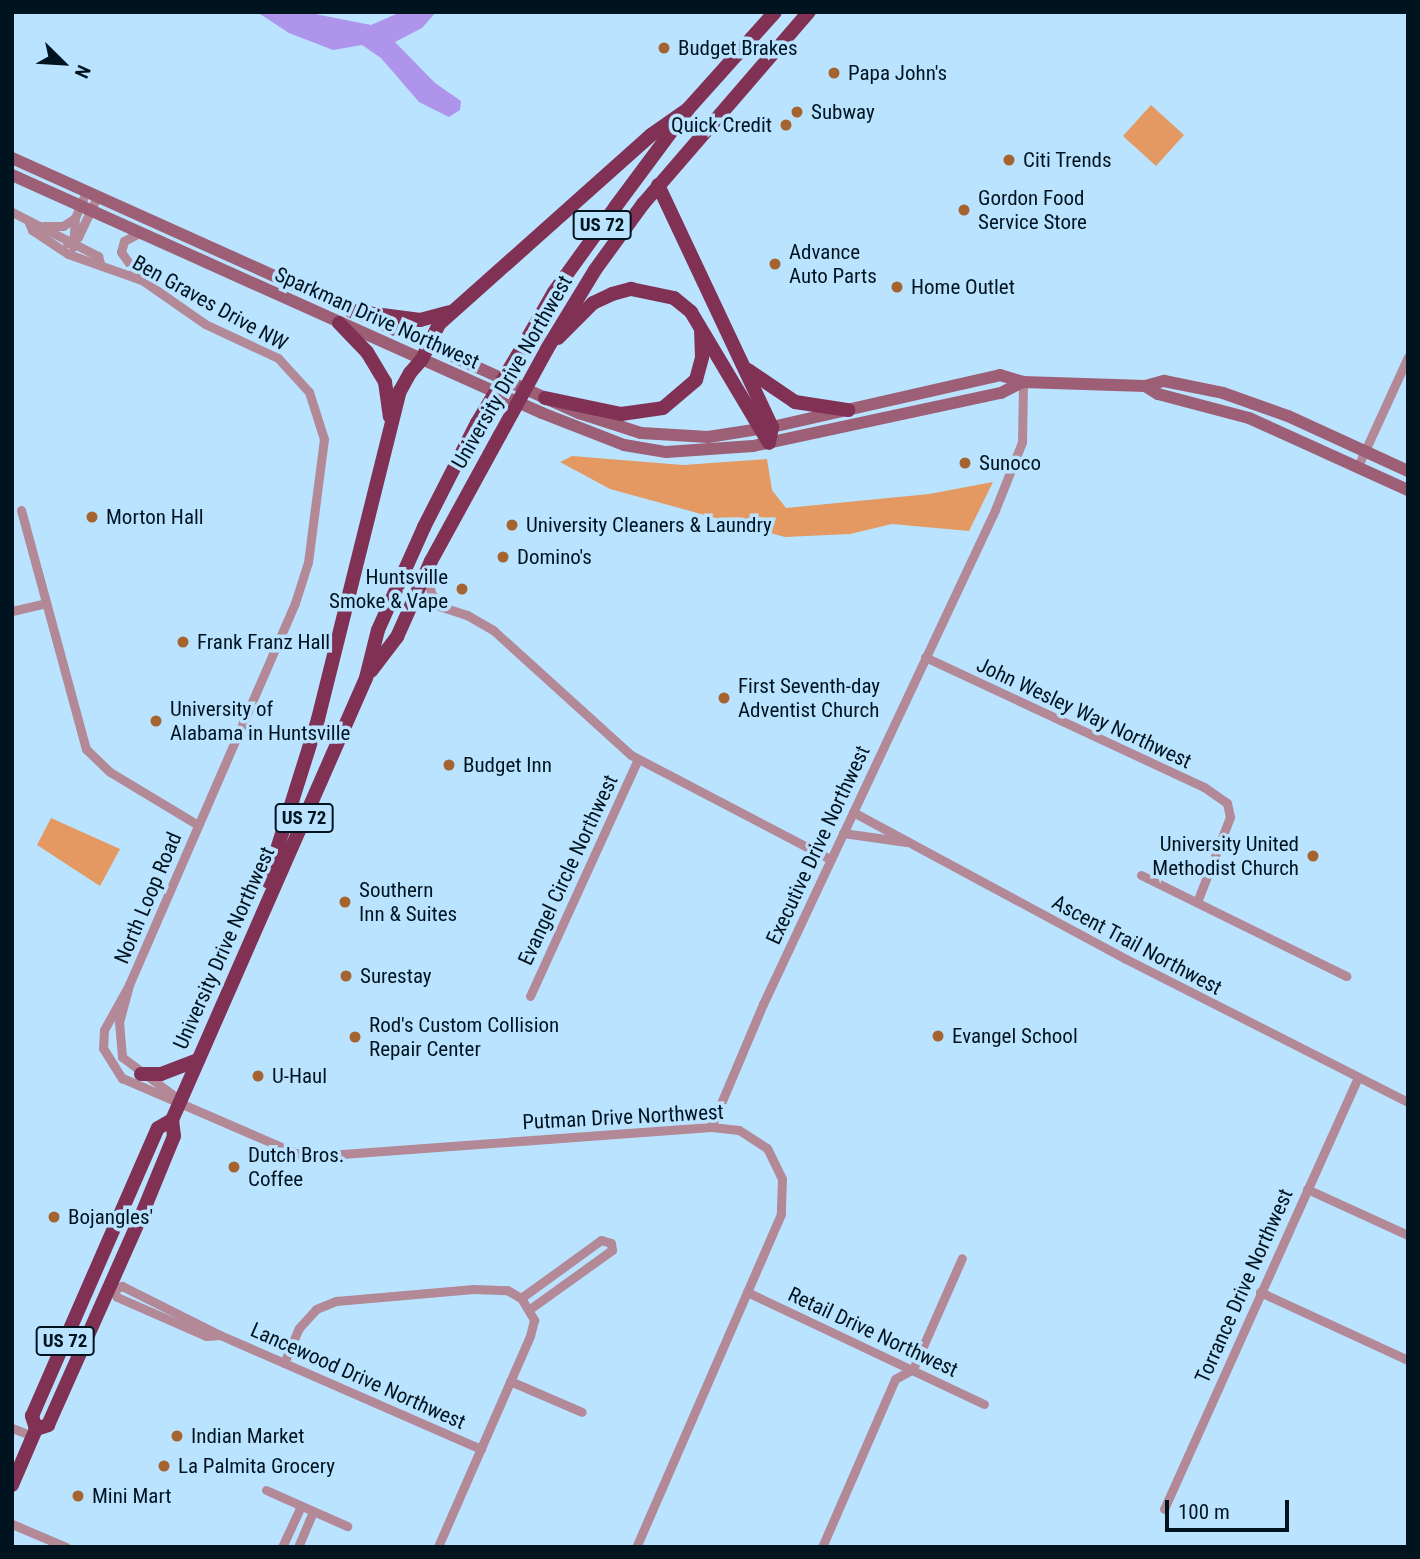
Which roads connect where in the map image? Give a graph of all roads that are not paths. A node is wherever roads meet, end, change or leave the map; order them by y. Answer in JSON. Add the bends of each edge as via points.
{"nodes":[{"id":1,"x":775,"y":12,"type":"edge"},
{"id":2,"x":809,"y":12,"type":"edge"},
{"id":3,"x":688,"y":110,"type":"junction"},
{"id":4,"x":12,"y":158,"type":"edge"},
{"id":5,"x":12,"y":175,"type":"edge"},
{"id":6,"x":658,"y":185,"type":"junction"},
{"id":7,"x":92,"y":194,"type":"junction"},
{"id":8,"x":85,"y":208,"type":"junction"},
{"id":9,"x":12,"y":212,"type":"edge"},
{"id":10,"x":75,"y":218,"type":"junction"},
{"id":11,"x":29,"y":223,"type":"junction"},
{"id":12,"x":43,"y":226,"type":"junction"},
{"id":13,"x":139,"y":233,"type":"junction"},
{"id":14,"x":72,"y":243,"type":"junction"},
{"id":15,"x":52,"y":245,"type":"junction"},
{"id":16,"x":78,"y":259,"type":"junction"},
{"id":17,"x":100,"y":263,"type":"junction"},
{"id":18,"x":142,"y":280,"type":"junction"},
{"id":19,"x":454,"y":311,"type":"junction"},
{"id":20,"x":351,"y":312,"type":"junction"},
{"id":21,"x":339,"y":323,"type":"junction"},
{"id":22,"x":701,"y":331,"type":"junction"},
{"id":23,"x":429,"y":345,"type":"junction"},
{"id":24,"x":547,"y":349,"type":"junction"},
{"id":25,"x":1408,"y":357,"type":"edge"},
{"id":26,"x":422,"y":359,"type":"junction"},
{"id":27,"x":747,"y":370,"type":"junction"},
{"id":28,"x":1023,"y":382,"type":"junction"},
{"id":29,"x":1145,"y":386,"type":"junction"},
{"id":30,"x":545,"y":398,"type":"junction"},
{"id":31,"x":848,"y":410,"type":"junction"},
{"id":32,"x":391,"y":425,"type":"junction"},
{"id":33,"x":765,"y":428,"type":"junction"},
{"id":34,"x":769,"y":443,"type":"junction"},
{"id":35,"x":1365,"y":450,"type":"junction"},
{"id":36,"x":1358,"y":466,"type":"junction"},
{"id":37,"x":1408,"y":471,"type":"edge"},
{"id":38,"x":443,"y":486,"type":"junction"},
{"id":39,"x":1408,"y":490,"type":"edge"},
{"id":40,"x":21,"y":510,"type":"dead end"},
{"id":41,"x":428,"y":567,"type":"junction"},
{"id":42,"x":414,"y":598,"type":"junction"},
{"id":43,"x":46,"y":603,"type":"junction"},
{"id":44,"x":439,"y":604,"type":"junction"},
{"id":45,"x":12,"y":611,"type":"edge"},
{"id":46,"x":925,"y":657,"type":"junction"},
{"id":47,"x":366,"y":678,"type":"junction"},
{"id":48,"x":638,"y":759,"type":"junction"},
{"id":49,"x":853,"y":812,"type":"junction"},
{"id":50,"x":198,"y":825,"type":"junction"},
{"id":51,"x":843,"y":833,"type":"junction"},
{"id":52,"x":911,"y":843,"type":"junction"},
{"id":53,"x":830,"y":859,"type":"junction"},
{"id":54,"x":1141,"y":876,"type":"dead end"},
{"id":55,"x":1197,"y":902,"type":"junction"},
{"id":56,"x":238,"y":968,"type":"junction"},
{"id":57,"x":1346,"y":976,"type":"dead end"},
{"id":58,"x":129,"y":985,"type":"junction"},
{"id":59,"x":530,"y":996,"type":"dead end"},
{"id":60,"x":198,"y":1060,"type":"junction"},
{"id":61,"x":141,"y":1074,"type":"junction"},
{"id":62,"x":1357,"y":1079,"type":"junction"},
{"id":63,"x":181,"y":1101,"type":"junction"},
{"id":64,"x":1408,"y":1102,"type":"edge"},
{"id":65,"x":172,"y":1120,"type":"junction"},
{"id":66,"x":711,"y":1127,"type":"junction"},
{"id":67,"x":1307,"y":1189,"type":"junction"},
{"id":68,"x":1408,"y":1235,"type":"edge"},
{"id":69,"x":104,"y":1254,"type":"junction"},
{"id":70,"x":962,"y":1258,"type":"dead end"},
{"id":71,"x":91,"y":1283,"type":"junction"},
{"id":72,"x":112,"y":1288,"type":"junction"},
{"id":73,"x":747,"y":1292,"type":"junction"},
{"id":74,"x":1261,"y":1292,"type":"junction"},
{"id":75,"x":521,"y":1298,"type":"junction"},
{"id":76,"x":530,"y":1308,"type":"junction"},
{"id":77,"x":97,"y":1315,"type":"junction"},
{"id":78,"x":1408,"y":1360,"type":"edge"},
{"id":79,"x":284,"y":1363,"type":"junction"},
{"id":80,"x":913,"y":1369,"type":"junction"},
{"id":81,"x":510,"y":1381,"type":"junction"},
{"id":82,"x":984,"y":1404,"type":"dead end"},
{"id":83,"x":582,"y":1412,"type":"dead end"},
{"id":84,"x":12,"y":1428,"type":"edge"},
{"id":85,"x":34,"y":1432,"type":"junction"},
{"id":86,"x":481,"y":1449,"type":"junction"},
{"id":87,"x":12,"y":1485,"type":"edge"},
{"id":88,"x":266,"y":1490,"type":"dead end"},
{"id":89,"x":301,"y":1506,"type":"junction"},
{"id":90,"x":1164,"y":1509,"type":"dead end"},
{"id":91,"x":313,"y":1511,"type":"junction"},
{"id":92,"x":12,"y":1524,"type":"edge"},
{"id":93,"x":348,"y":1525,"type":"dead end"},
{"id":94,"x":66,"y":1547,"type":"edge"},
{"id":95,"x":282,"y":1547,"type":"edge"},
{"id":96,"x":298,"y":1547,"type":"edge"},
{"id":97,"x":438,"y":1547,"type":"edge"},
{"id":98,"x":636,"y":1547,"type":"edge"},
{"id":99,"x":822,"y":1547,"type":"edge"}],
"edges":[{"from":1,"to":3,"type":"highway","name":"University Drive Northwest","number":"US 72"},
{"from":2,"to":6,"type":"highway","name":"University Drive Northwest","number":"US 72"},
{"from":3,"to":19,"type":"highway","via":[[651,135]]},
{"from":3,"to":38,"type":"highway","name":"University Drive Northwest","number":"US 72","bridge":true,"via":[[554,292]]},
{"from":4,"to":7,"type":"main road","name":"Sparkman Drive Northwest"},
{"from":5,"to":8,"type":"main road","name":"Sparkman Drive Northwest"},
{"from":6,"to":24,"type":"highway","name":"University Drive Northwest","number":"US 72","via":[[595,270]]},
{"from":6,"to":27,"type":"highway"},
{"from":7,"to":8,"type":"street"},
{"from":7,"to":20,"type":"main road","name":"Sparkman Drive Northwest"},
{"from":8,"to":10,"type":"street"},
{"from":8,"to":13,"type":"main road","name":"Sparkman Drive Northwest"},
{"from":8,"to":14,"type":"street"},
{"from":9,"to":11,"type":"street","name":"Ben Graves Drive NW"},
{"from":10,"to":12,"type":"street","via":[[63,226]]},
{"from":10,"to":14,"type":"street"},
{"from":11,"to":12,"type":"street","name":"Ben Graves Drive NW"},
{"from":11,"to":15,"type":"street","name":"Ben Graves Drive NW"},
{"from":12,"to":14,"type":"street","name":"Ben Graves Drive NW"},
{"from":13,"to":18,"type":"street","via":[[124,241],[121,252]]},
{"from":13,"to":21,"type":"main road","name":"Sparkman Drive Northwest"},
{"from":14,"to":15,"type":"street"},
{"from":14,"to":16,"type":"street"},
{"from":14,"to":17,"type":"street","name":"Ben Graves Drive NW","via":[[98,256]]},
{"from":15,"to":16,"type":"street","name":"Ben Graves Drive NW"},
{"from":16,"to":17,"type":"street","name":"Ben Graves Drive NW"},
{"from":17,"to":18,"type":"street","name":"Ben Graves Drive NW"},
{"from":18,"to":50,"type":"street","name":"Ben Graves Drive NW","via":[[205,324],[278,358],[309,392],[324,439],[308,562],[295,603]]},
{"from":19,"to":20,"type":"highway","via":[[420,320]]},
{"from":19,"to":23,"type":"highway","via":[[439,324]]},
{"from":20,"to":23,"type":"main road","name":"Sparkman Drive Northwest"},
{"from":21,"to":26,"type":"main road","name":"Sparkman Drive Northwest"},
{"from":21,"to":32,"type":"highway","via":[[368,352],[385,382]]},
{"from":22,"to":24,"type":"highway","via":[[691,312],[674,298],[631,289],[593,303]]},
{"from":22,"to":30,"type":"highway","via":[[702,357],[696,380],[663,408],[621,414]]},
{"from":22,"to":33,"type":"highway"},
{"from":23,"to":26,"type":"highway"},
{"from":23,"to":30,"type":"main road","name":"Sparkman Drive Northwest"},
{"from":24,"to":41,"type":"highway","name":"University Drive Northwest","number":"US 72","bridge":true},
{"from":25,"to":35,"type":"street"},
{"from":26,"to":32,"type":"highway","via":[[400,391]]},
{"from":26,"to":34,"type":"main road","name":"Sparkman Drive Northwest","via":[[624,445],[666,452]]},
{"from":27,"to":31,"type":"highway","via":[[795,402]]},
{"from":27,"to":33,"type":"highway"},
{"from":28,"to":29,"type":"main road","name":"Sparkman Drive Northwest"},
{"from":28,"to":31,"type":"main road","name":"Sparkman Drive Northwest","via":[[1000,375]]},
{"from":28,"to":34,"type":"main road","name":"Sparkman Drive Northwest","via":[[1001,393]]},
{"from":28,"to":46,"type":"street","name":"Executive Drive Northwest","via":[[1022,442]]},
{"from":29,"to":35,"type":"main road","name":"Sparkman Drive Northwest","via":[[1164,381],[1223,393]]},
{"from":29,"to":36,"type":"main road","name":"Sparkman Drive Northwest","via":[[1158,394],[1250,418]]},
{"from":30,"to":33,"type":"main road","name":"Sparkman Drive Northwest","via":[[641,433],[708,437]]},
{"from":31,"to":33,"type":"main road","name":"Sparkman Drive Northwest"},
{"from":32,"to":56,"type":"highway","via":[[318,719]]},
{"from":33,"to":34,"type":"highway"},
{"from":35,"to":36,"type":"street"},
{"from":35,"to":37,"type":"main road","name":"Sparkman Drive Northwest"},
{"from":36,"to":39,"type":"main road","name":"Sparkman Drive Northwest"},
{"from":38,"to":42,"type":"highway","number":"US 72","via":[[440,510],[408,582]]},
{"from":38,"to":47,"type":"highway","name":"University Drive Northwest","number":"US 72","via":[[378,630]]},
{"from":40,"to":43,"type":"street"},
{"from":41,"to":42,"type":"highway","name":"University Drive Northwest","number":"US 72"},
{"from":41,"to":44,"type":"street","via":[[431,593]]},
{"from":42,"to":44,"type":"street"},
{"from":42,"to":47,"type":"highway","name":"University Drive Northwest","number":"US 72","via":[[397,637]]},
{"from":43,"to":45,"type":"street"},
{"from":43,"to":50,"type":"street","via":[[86,749],[110,772]]},
{"from":44,"to":48,"type":"street","via":[[493,630],[611,740]]},
{"from":46,"to":49,"type":"street","name":"Executive Drive Northwest"},
{"from":46,"to":55,"type":"street","name":"John Wesley Way Northwest","via":[[1204,787],[1227,803],[1230,817]]},
{"from":47,"to":56,"type":"highway","name":"University Drive Northwest","number":"US 72"},
{"from":48,"to":53,"type":"street"},
{"from":48,"to":59,"type":"street","name":"Evangel Circle Northwest"},
{"from":49,"to":51,"type":"street","name":"Executive Drive Northwest"},
{"from":49,"to":52,"type":"street","name":"Ascent Trail Northwest"},
{"from":50,"to":58,"type":"street","name":"North Loop Road"},
{"from":51,"to":52,"type":"street"},
{"from":51,"to":53,"type":"street","name":"Executive Drive Northwest"},
{"from":52,"to":62,"type":"street","name":"Ascent Trail Northwest"},
{"from":53,"to":66,"type":"street","name":"Executive Drive Northwest"},
{"from":54,"to":55,"type":"street"},
{"from":55,"to":57,"type":"street"},
{"from":56,"to":60,"type":"highway","name":"University Drive Northwest","number":"US 72"},
{"from":58,"to":61,"type":"street","name":"North Loop Road","via":[[117,1042],[122,1057]]},
{"from":58,"to":63,"type":"street","name":"North Loop Road","via":[[104,1030],[103,1048],[110,1065],[140,1088]]},
{"from":60,"to":61,"type":"highway","via":[[161,1074]]},
{"from":60,"to":63,"type":"highway","name":"University Drive Northwest","number":"US 72"},
{"from":61,"to":63,"type":"street","name":"North Loop Road","via":[[168,1087]]},
{"from":62,"to":64,"type":"street","name":"Ascent Trail Northwest"},
{"from":62,"to":67,"type":"street","name":"Torrance Drive Northwest"},
{"from":63,"to":65,"type":"highway","name":"University Drive Northwest","number":"US 72"},
{"from":63,"to":66,"type":"street","name":"Putman Drive Northwest","via":[[295,1153],[315,1156]]},
{"from":65,"to":69,"type":"highway","name":"University Drive Northwest","number":"US 72","via":[[158,1128]]},
{"from":65,"to":72,"type":"highway","name":"University Drive Northwest","number":"US 72","via":[[174,1136]]},
{"from":66,"to":73,"type":"street","name":"Putman Drive Northwest","via":[[752,1136],[767,1148],[782,1179],[780,1214]]},
{"from":67,"to":68,"type":"street"},
{"from":67,"to":74,"type":"street","name":"Torrance Drive Northwest"},
{"from":69,"to":71,"type":"highway","name":"University Drive Northwest","number":"US 72"},
{"from":69,"to":72,"type":"highway","via":[[109,1265],[104,1282]]},
{"from":70,"to":80,"type":"street"},
{"from":71,"to":77,"type":"highway","via":[[97,1287],[93,1302]]},
{"from":71,"to":85,"type":"highway","name":"University Drive Northwest","number":"US 72","via":[[32,1416]]},
{"from":72,"to":77,"type":"highway","name":"University Drive Northwest","number":"US 72"},
{"from":72,"to":79,"type":"street","name":"Lancewood Drive Northwest","via":[[122,1286]]},
{"from":73,"to":80,"type":"street","name":"Retail Drive Northwest"},
{"from":73,"to":98,"type":"street","name":"Putman Drive Northwest"},
{"from":74,"to":78,"type":"street"},
{"from":74,"to":90,"type":"street","name":"Torrance Drive Northwest"},
{"from":75,"to":76,"type":"street"},
{"from":75,"to":76,"type":"street","via":[[601,1240],[611,1243],[612,1250]]},
{"from":75,"to":79,"type":"street","via":[[507,1290],[473,1289],[336,1301],[316,1309],[299,1328]]},
{"from":76,"to":81,"type":"street","via":[[534,1320],[530,1336]]},
{"from":77,"to":85,"type":"highway","name":"University Drive Northwest","number":"US 72","via":[[48,1425]]},
{"from":79,"to":86,"type":"street","name":"Lancewood Drive Northwest"},
{"from":80,"to":82,"type":"street","name":"Retail Drive Northwest"},
{"from":80,"to":99,"type":"street","via":[[895,1379]]},
{"from":81,"to":83,"type":"street"},
{"from":81,"to":86,"type":"street"},
{"from":84,"to":85,"type":"street"},
{"from":85,"to":87,"type":"highway","name":"University Drive Northwest","number":"US 72"},
{"from":86,"to":97,"type":"street"},
{"from":88,"to":89,"type":"street"},
{"from":89,"to":91,"type":"street"},
{"from":89,"to":95,"type":"street"},
{"from":91,"to":93,"type":"street"},
{"from":91,"to":96,"type":"street"},
{"from":92,"to":94,"type":"street"}]}
